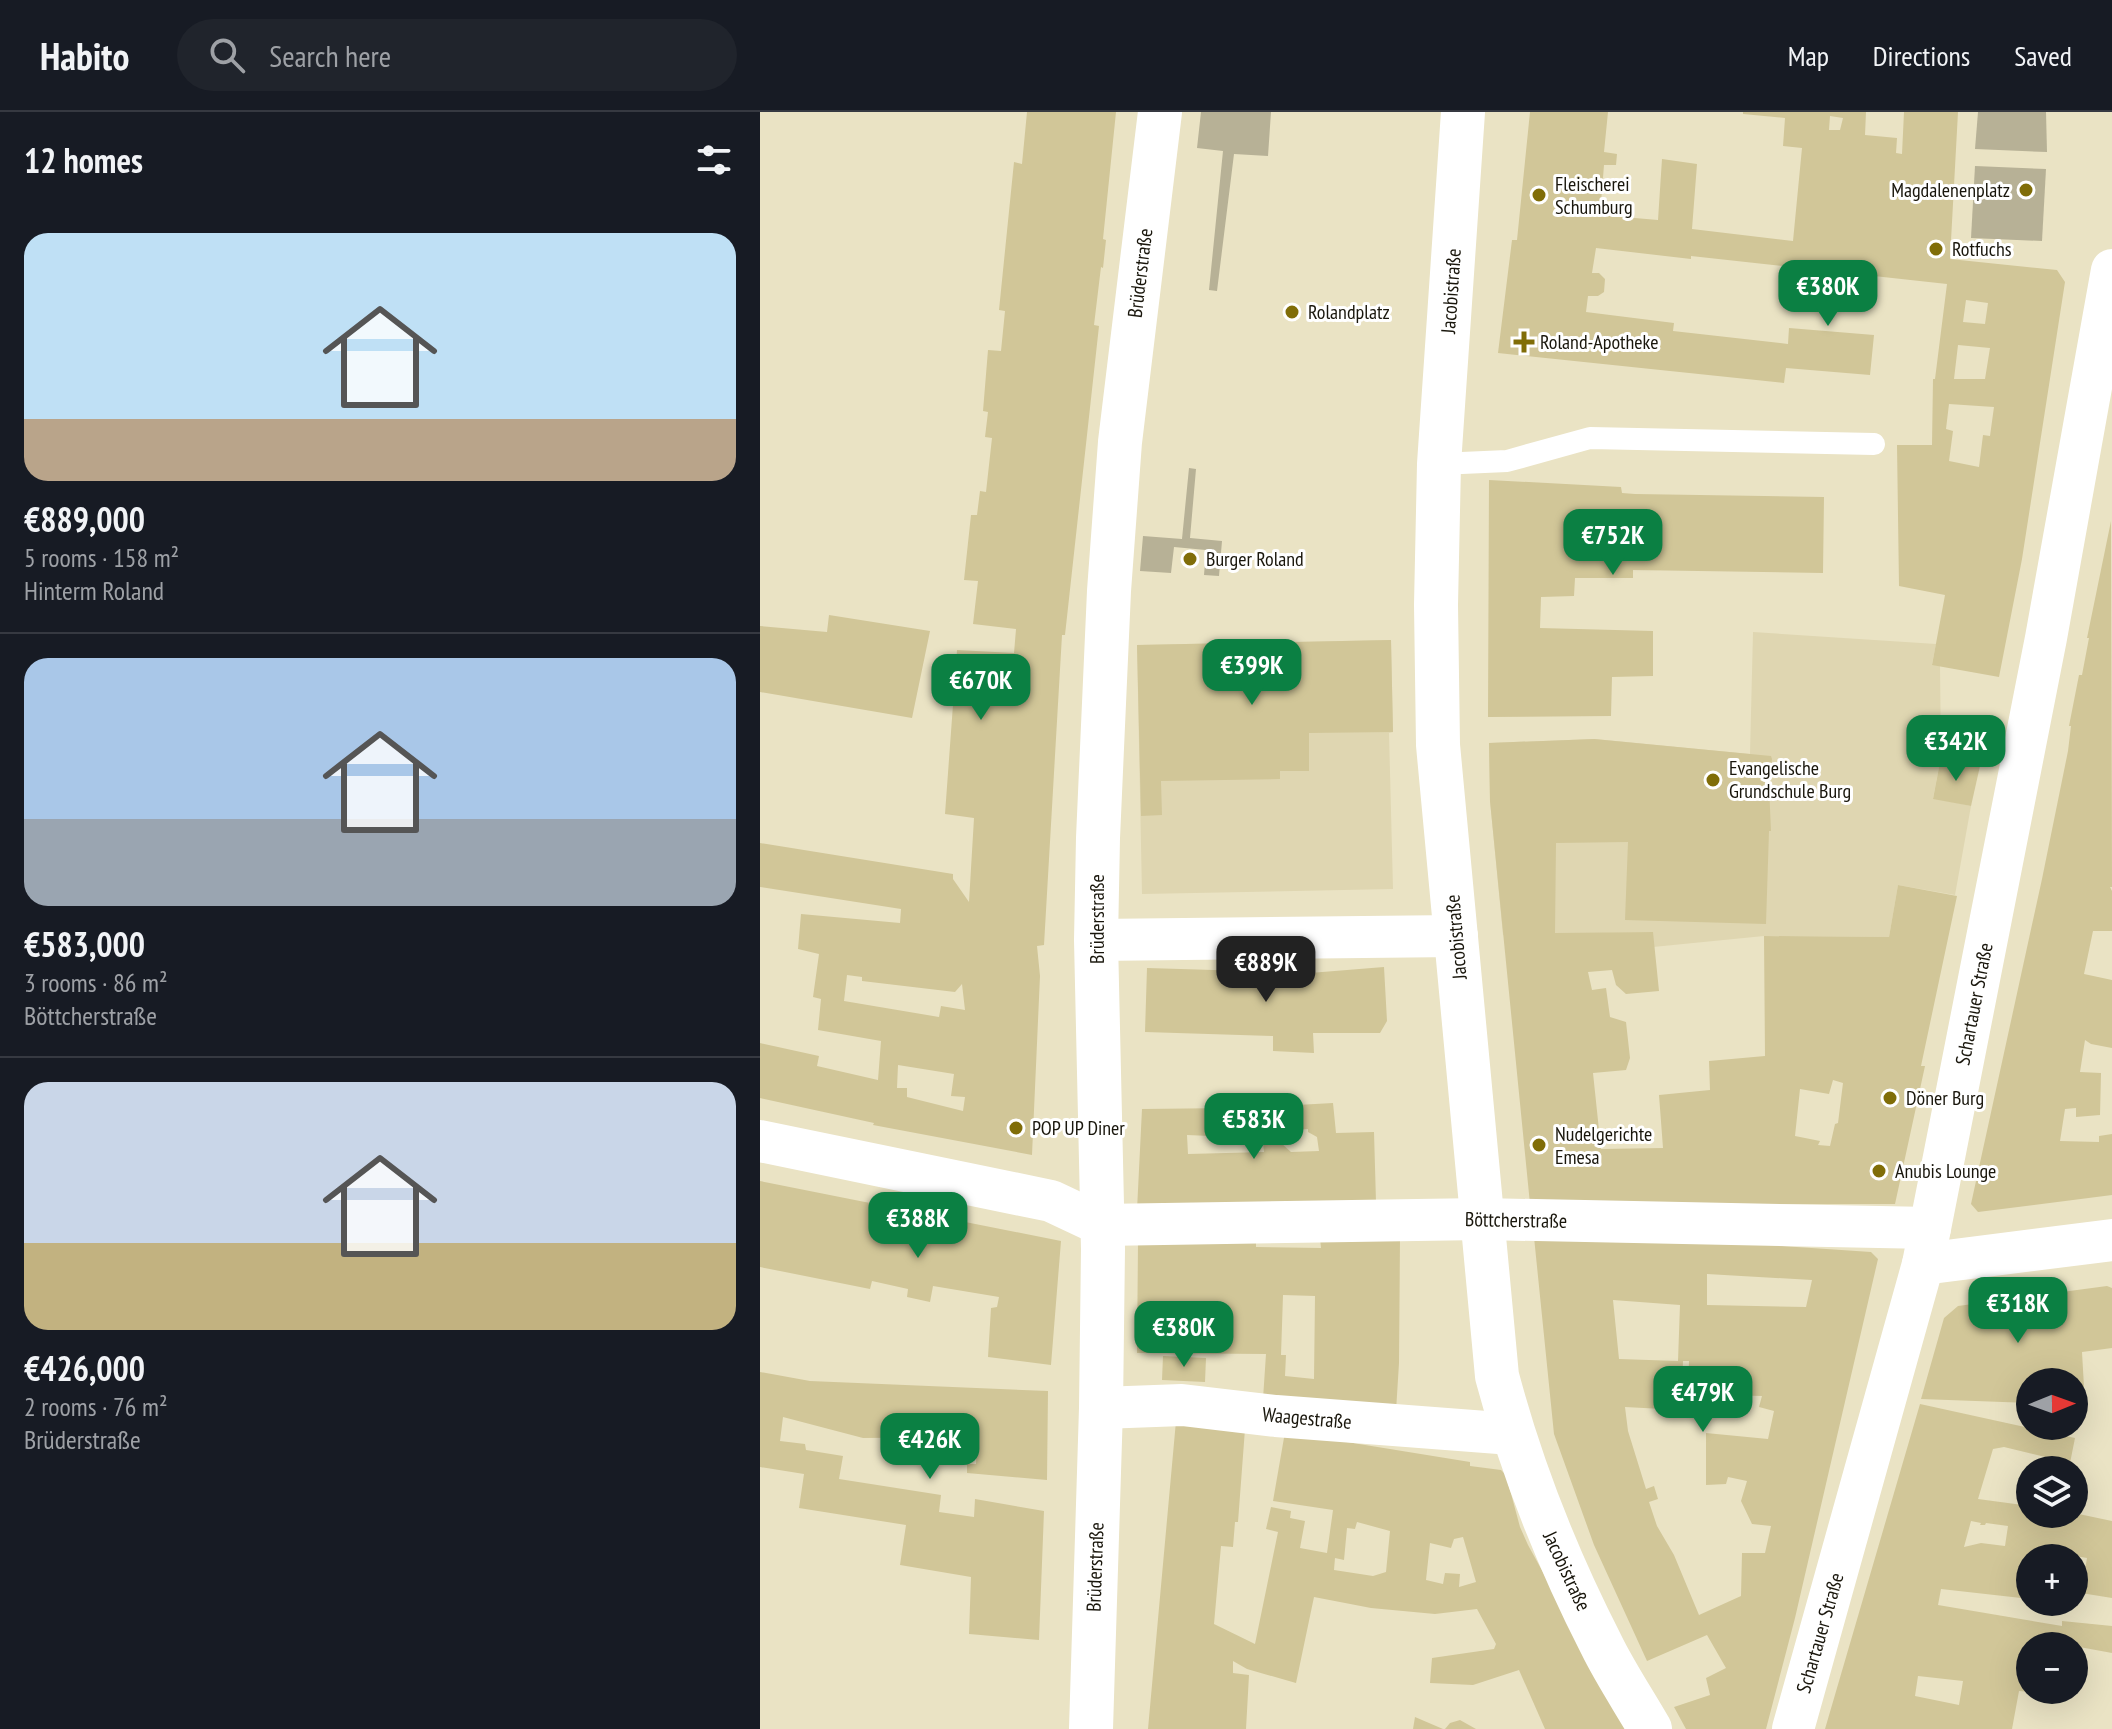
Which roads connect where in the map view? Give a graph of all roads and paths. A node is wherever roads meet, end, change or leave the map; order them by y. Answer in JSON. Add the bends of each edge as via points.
{"nodes":[{"id":1,"x":1160,"y":112,"type":"edge"},
{"id":2,"x":1463,"y":112,"type":"edge"},
{"id":3,"x":2112,"y":270,"type":"edge"},
{"id":4,"x":2099,"y":424,"type":"edge"},
{"id":5,"x":1874,"y":444,"type":"dead end"},
{"id":6,"x":1439,"y":464,"type":"junction"},
{"id":7,"x":1457,"y":936,"type":"junction"},
{"id":8,"x":1096,"y":940,"type":"junction"},
{"id":9,"x":760,"y":1141,"type":"edge"},
{"id":10,"x":1482,"y":1219,"type":"junction"},
{"id":11,"x":1102,"y":1225,"type":"junction"},
{"id":12,"x":2112,"y":1240,"type":"edge"},
{"id":13,"x":1927,"y":1246,"type":"junction"},
{"id":14,"x":1101,"y":1408,"type":"junction"},
{"id":15,"x":1512,"y":1434,"type":"junction"},
{"id":16,"x":1091,"y":1729,"type":"edge"},
{"id":17,"x":1650,"y":1729,"type":"edge"},
{"id":18,"x":1793,"y":1729,"type":"edge"}],
"edges":[{"from":1,"to":8,"type":"street","name":"Brüderstraße","via":[[1120,442]]},
{"from":2,"to":6,"type":"street","name":"Jacobistraße"},
{"from":3,"to":4,"type":"street","name":"Schartauer Straße"},
{"from":4,"to":13,"type":"street","name":"Schartauer Straße","via":[[2043,653]]},
{"from":5,"to":6,"type":"lane","via":[[1590,438],[1507,461]]},
{"from":6,"to":7,"type":"street","name":"Jacobistraße","via":[[1438,745]]},
{"from":7,"to":8,"type":"street"},
{"from":7,"to":10,"type":"street","name":"Jacobistraße"},
{"from":8,"to":11,"type":"street","name":"Brüderstraße"},
{"from":9,"to":11,"type":"street","via":[[1051,1201]]},
{"from":10,"to":11,"type":"street","name":"Böttcherstraße"},
{"from":10,"to":13,"type":"street","name":"Böttcherstraße"},
{"from":10,"to":15,"type":"street","name":"Jacobistraße","via":[[1497,1376]]},
{"from":11,"to":14,"type":"street","name":"Brüderstraße"},
{"from":12,"to":13,"type":"street","name":"Böttcherstraße","via":[[2058,1247]]},
{"from":13,"to":18,"type":"street","name":"Schartauer Straße"},
{"from":14,"to":15,"type":"street","name":"Waagestraße","via":[[1182,1405]]},
{"from":14,"to":16,"type":"street","name":"Brüderstraße"},
{"from":15,"to":17,"type":"street","name":"Jacobistraße","via":[[1545,1526],[1602,1647]]}]}
